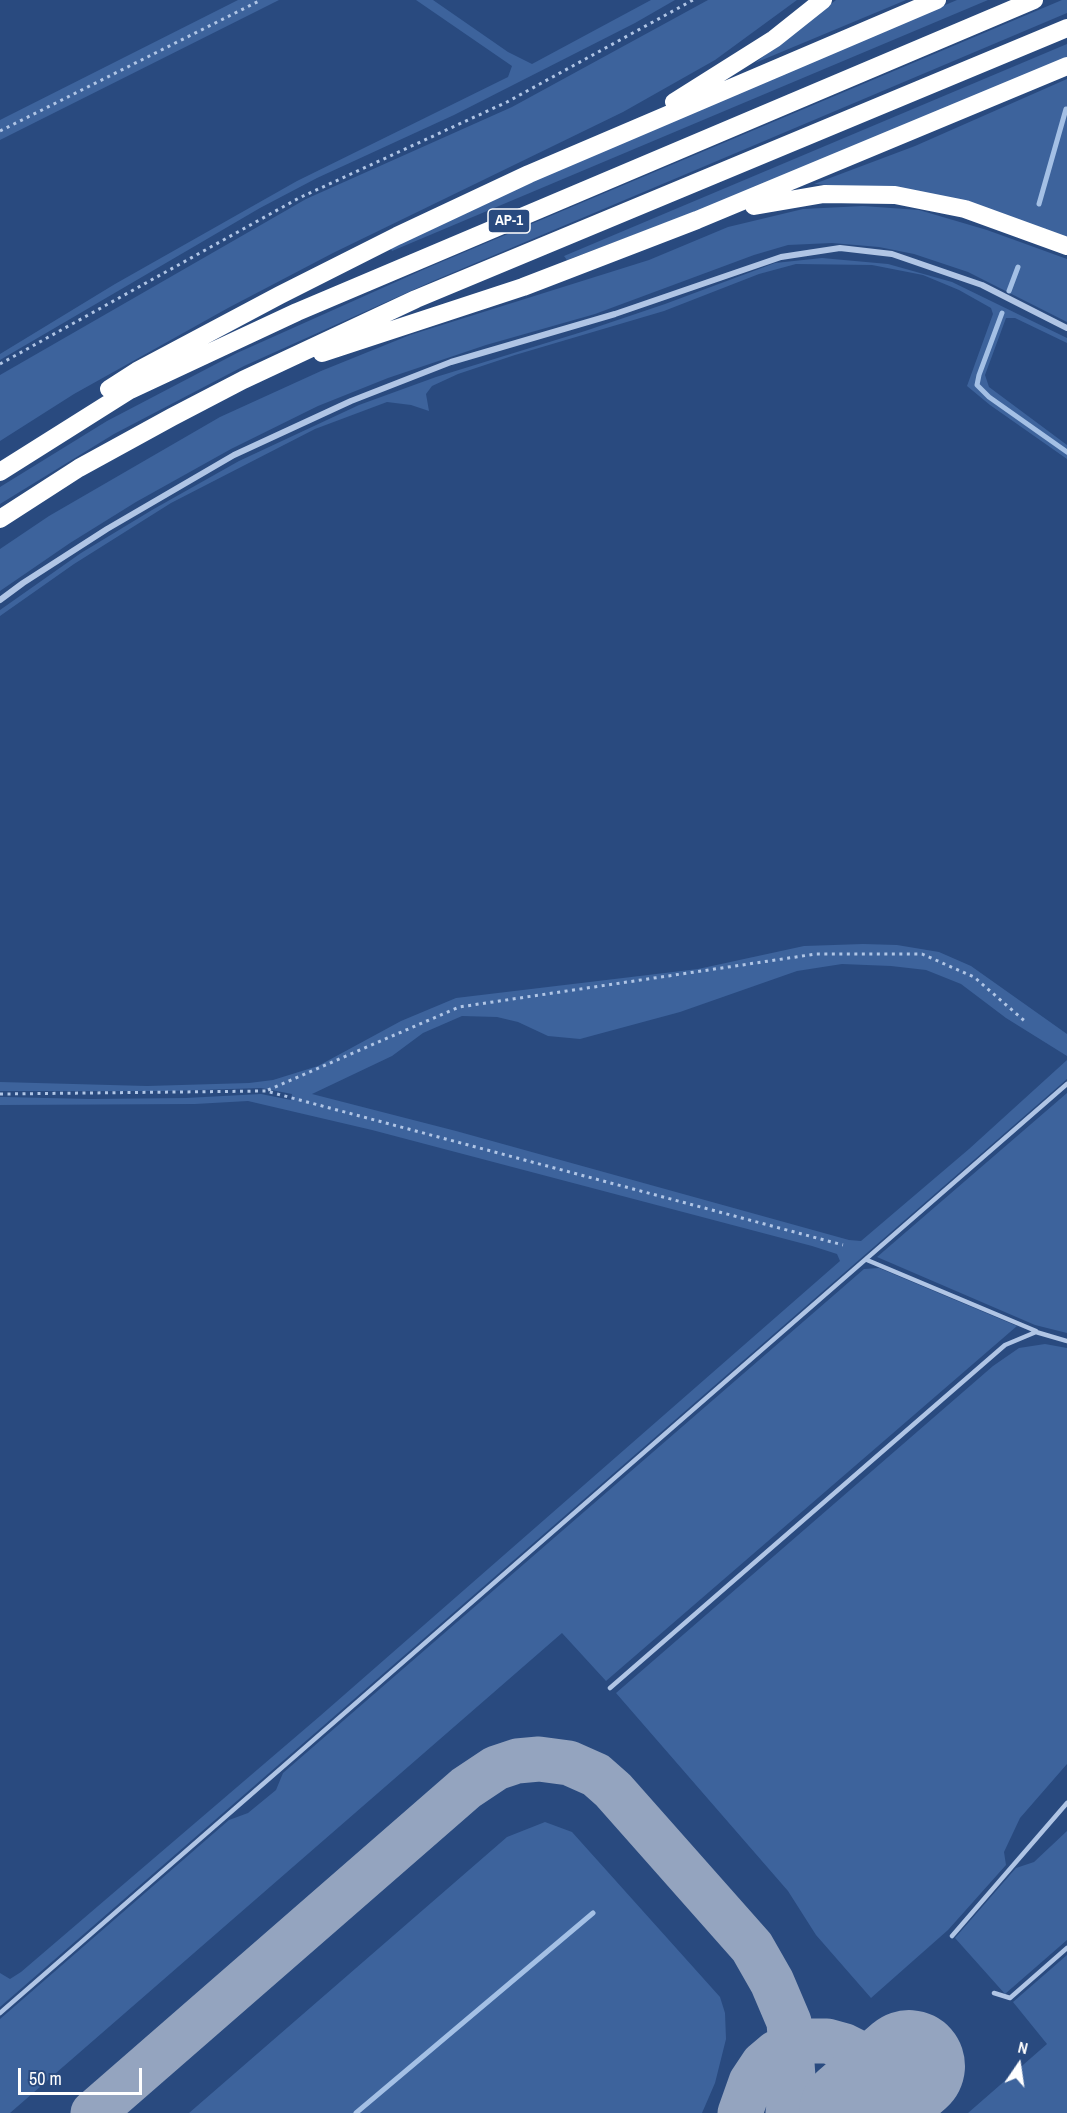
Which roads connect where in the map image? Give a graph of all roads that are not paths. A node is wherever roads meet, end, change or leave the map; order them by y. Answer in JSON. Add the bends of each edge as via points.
{"nodes":[{"id":1,"x":823,"y":0,"type":"edge"},
{"id":2,"x":937,"y":0,"type":"edge"},
{"id":3,"x":1034,"y":0,"type":"edge"},
{"id":4,"x":1067,"y":28,"type":"edge"},
{"id":5,"x":1067,"y":66,"type":"edge"},
{"id":6,"x":632,"y":129,"type":"junction"},
{"id":7,"x":697,"y":220,"type":"junction"},
{"id":8,"x":1067,"y":246,"type":"edge"},
{"id":9,"x":1067,"y":328,"type":"edge"},
{"id":10,"x":243,"y":380,"type":"junction"},
{"id":11,"x":0,"y":459,"type":"edge"},
{"id":12,"x":0,"y":472,"type":"edge"},
{"id":13,"x":0,"y":519,"type":"edge"},
{"id":14,"x":0,"y":600,"type":"edge"},
{"id":15,"x":1067,"y":1084,"type":"edge"},
{"id":16,"x":867,"y":1260,"type":"junction"},
{"id":17,"x":1036,"y":1332,"type":"junction"},
{"id":18,"x":1067,"y":1341,"type":"edge"},
{"id":19,"x":610,"y":1688,"type":"dead end"},
{"id":20,"x":1067,"y":1803,"type":"edge"},
{"id":21,"x":952,"y":1936,"type":"dead end"},
{"id":22,"x":1067,"y":1948,"type":"edge"},
{"id":23,"x":994,"y":1993,"type":"dead end"},
{"id":24,"x":0,"y":2013,"type":"edge"}],
"edges":[{"from":1,"to":6,"type":"highway","via":[[774,39]]},
{"from":2,"to":6,"type":"highway"},
{"from":3,"to":12,"type":"highway","number":"AP-1","via":[[297,312],[130,390]]},
{"from":4,"to":10,"type":"highway","number":"AP-1","via":[[416,298]]},
{"from":5,"to":7,"type":"highway"},
{"from":6,"to":11,"type":"highway","via":[[428,221],[280,295],[137,371]]},
{"from":7,"to":8,"type":"highway","via":[[773,201],[824,194],[895,195],[965,209]]},
{"from":7,"to":10,"type":"highway","via":[[523,286]]},
{"from":9,"to":14,"type":"street","via":[[982,285],[892,254],[840,248],[781,257],[615,314],[451,362],[351,401],[234,455],[106,529]]},
{"from":10,"to":13,"type":"highway","number":"AP-1","via":[[79,468]]},
{"from":15,"to":16,"type":"lane"},
{"from":16,"to":17,"type":"lane"},
{"from":16,"to":24,"type":"lane"},
{"from":17,"to":18,"type":"lane"},
{"from":17,"to":19,"type":"lane","via":[[1005,1345]]},
{"from":20,"to":21,"type":"lane"},
{"from":22,"to":23,"type":"lane","via":[[1010,1998]]}]}
